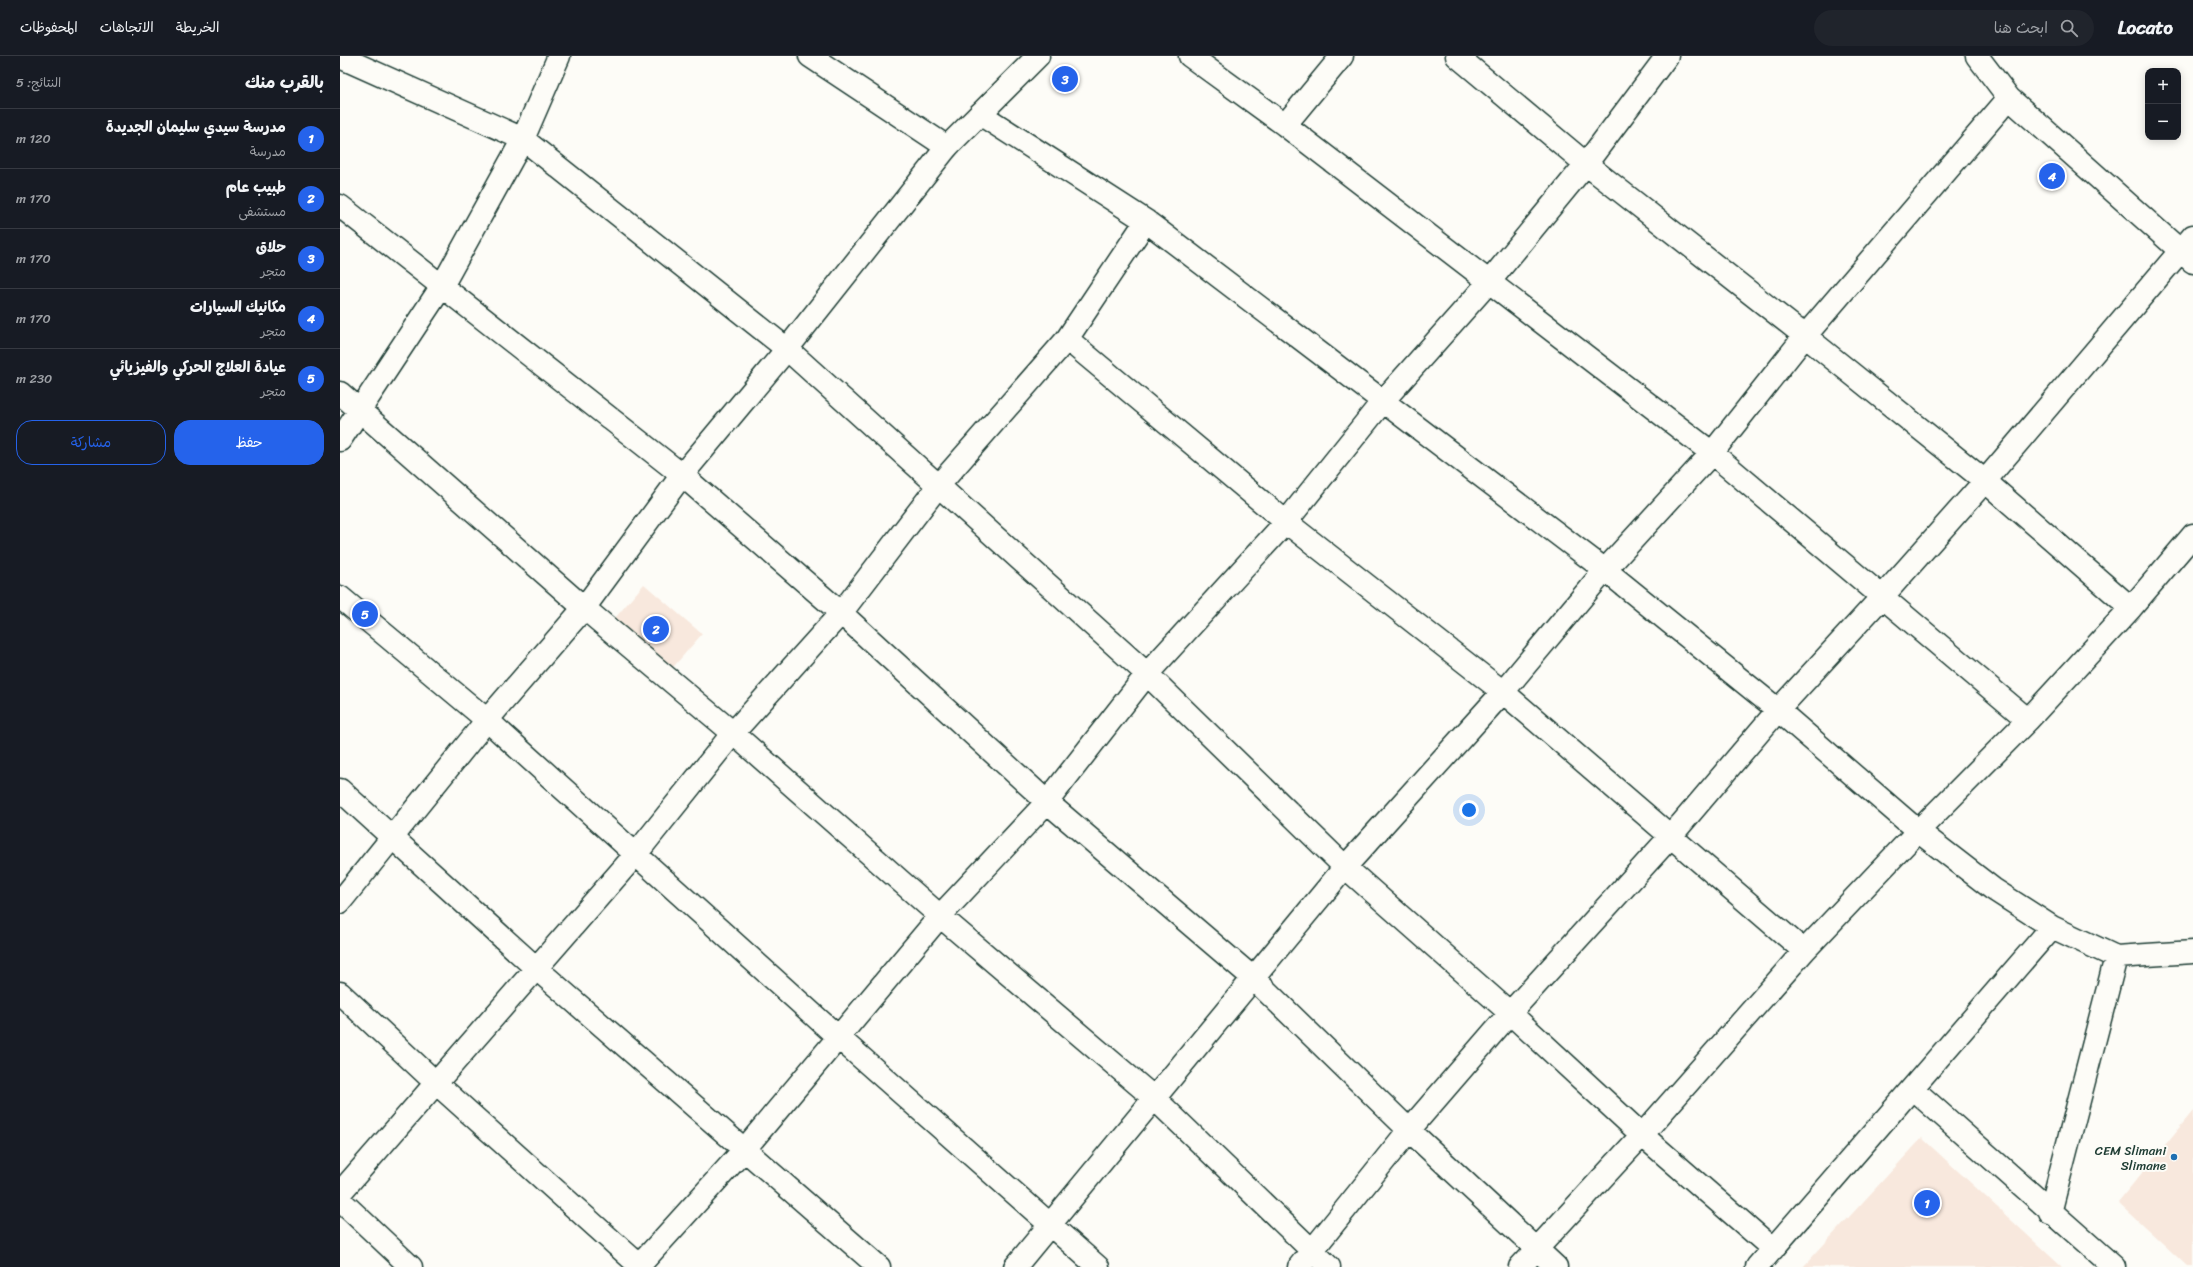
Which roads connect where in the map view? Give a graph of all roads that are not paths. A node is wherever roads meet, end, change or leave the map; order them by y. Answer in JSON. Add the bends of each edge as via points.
{"nodes":[{"id":1,"x":559,"y":56,"type":"edge"},
{"id":2,"x":810,"y":56,"type":"edge"},
{"id":3,"x":1038,"y":56,"type":"edge"},
{"id":4,"x":1190,"y":56,"type":"edge"},
{"id":5,"x":1342,"y":56,"type":"edge"},
{"id":6,"x":1457,"y":56,"type":"edge"},
{"id":7,"x":1667,"y":56,"type":"edge"},
{"id":8,"x":1977,"y":56,"type":"edge"},
{"id":9,"x":340,"y":57,"type":"edge"},
{"id":10,"x":2010,"y":98,"type":"junction"},
{"id":11,"x":980,"y":114,"type":"junction"},
{"id":12,"x":1285,"y":125,"type":"junction"},
{"id":13,"x":523,"y":139,"type":"junction"},
{"id":14,"x":947,"y":147,"type":"junction"},
{"id":15,"x":1586,"y":164,"type":"junction"},
{"id":16,"x":340,"y":206,"type":"edge"},
{"id":17,"x":1146,"y":221,"type":"junction"},
{"id":18,"x":2189,"y":250,"type":"edge"},
{"id":19,"x":1489,"y":282,"type":"junction"},
{"id":20,"x":442,"y":286,"type":"junction"},
{"id":21,"x":1805,"y":336,"type":"junction"},
{"id":22,"x":1067,"y":339,"type":"junction"},
{"id":23,"x":787,"y":349,"type":"junction"},
{"id":24,"x":340,"y":393,"type":"edge"},
{"id":25,"x":1383,"y":401,"type":"junction"},
{"id":26,"x":361,"y":410,"type":"junction"},
{"id":27,"x":340,"y":440,"type":"edge"},
{"id":28,"x":1712,"y":453,"type":"junction"},
{"id":29,"x":682,"y":475,"type":"junction"},
{"id":30,"x":1985,"y":481,"type":"junction"},
{"id":31,"x":938,"y":486,"type":"junction"},
{"id":32,"x":1286,"y":522,"type":"junction"},
{"id":33,"x":2193,"y":535,"type":"edge"},
{"id":34,"x":1605,"y":570,"type":"junction"},
{"id":35,"x":340,"y":597,"type":"edge"},
{"id":36,"x":1882,"y":597,"type":"junction"},
{"id":37,"x":584,"y":608,"type":"junction"},
{"id":38,"x":2131,"y":608,"type":"junction"},
{"id":39,"x":841,"y":613,"type":"junction"},
{"id":40,"x":1147,"y":674,"type":"junction"},
{"id":41,"x":1503,"y":692,"type":"junction"},
{"id":42,"x":1778,"y":710,"type":"junction"},
{"id":43,"x":487,"y":720,"type":"junction"},
{"id":44,"x":2028,"y":720,"type":"junction"},
{"id":45,"x":733,"y":733,"type":"junction"},
{"id":46,"x":340,"y":790,"type":"edge"},
{"id":47,"x":1047,"y":802,"type":"junction"},
{"id":48,"x":1918,"y":831,"type":"junction"},
{"id":49,"x":1671,"y":836,"type":"junction"},
{"id":50,"x":391,"y":838,"type":"junction"},
{"id":51,"x":636,"y":854,"type":"junction"},
{"id":52,"x":1345,"y":867,"type":"junction"},
{"id":53,"x":340,"y":902,"type":"edge"},
{"id":54,"x":940,"y":916,"type":"junction"},
{"id":55,"x":2052,"y":927,"type":"junction"},
{"id":56,"x":1804,"y":951,"type":"junction"},
{"id":57,"x":2193,"y":952,"type":"edge"},
{"id":58,"x":2116,"y":957,"type":"junction"},
{"id":59,"x":537,"y":969,"type":"junction"},
{"id":60,"x":1253,"y":978,"type":"junction"},
{"id":61,"x":340,"y":994,"type":"edge"},
{"id":62,"x":1510,"y":1013,"type":"junction"},
{"id":63,"x":838,"y":1037,"type":"junction"},
{"id":64,"x":435,"y":1082,"type":"junction"},
{"id":65,"x":1913,"y":1089,"type":"junction"},
{"id":66,"x":1154,"y":1098,"type":"junction"},
{"id":67,"x":1409,"y":1130,"type":"junction"},
{"id":68,"x":1642,"y":1135,"type":"junction"},
{"id":69,"x":744,"y":1150,"type":"junction"},
{"id":70,"x":340,"y":1193,"type":"edge"},
{"id":71,"x":340,"y":1200,"type":"edge"},
{"id":72,"x":2050,"y":1213,"type":"junction"},
{"id":73,"x":1051,"y":1225,"type":"junction"},
{"id":74,"x":1538,"y":1248,"type":"junction"},
{"id":75,"x":1773,"y":1249,"type":"junction"},
{"id":76,"x":1306,"y":1259,"type":"edge"},
{"id":77,"x":639,"y":1266,"type":"edge"},
{"id":78,"x":412,"y":1267,"type":"edge"},
{"id":79,"x":879,"y":1267,"type":"edge"},
{"id":80,"x":1015,"y":1267,"type":"edge"},
{"id":81,"x":1098,"y":1267,"type":"edge"},
{"id":82,"x":1329,"y":1267,"type":"edge"},
{"id":83,"x":1520,"y":1267,"type":"edge"},
{"id":84,"x":1556,"y":1267,"type":"edge"},
{"id":85,"x":1757,"y":1267,"type":"edge"},
{"id":86,"x":2114,"y":1267,"type":"edge"}],
"edges":[{"from":1,"to":13,"type":"street"},
{"from":2,"to":14,"type":"street"},
{"from":3,"to":11,"type":"street"},
{"from":4,"to":12,"type":"street"},
{"from":5,"to":12,"type":"street"},
{"from":6,"to":15,"type":"street"},
{"from":7,"to":15,"type":"street"},
{"from":8,"to":10,"type":"street"},
{"from":9,"to":13,"type":"street"},
{"from":10,"to":18,"type":"street"},
{"from":10,"to":21,"type":"street"},
{"from":11,"to":14,"type":"street"},
{"from":11,"to":17,"type":"street"},
{"from":12,"to":19,"type":"street"},
{"from":13,"to":20,"type":"street"},
{"from":13,"to":23,"type":"street"},
{"from":14,"to":23,"type":"street"},
{"from":15,"to":19,"type":"street"},
{"from":15,"to":21,"type":"street"},
{"from":16,"to":20,"type":"street"},
{"from":17,"to":22,"type":"street"},
{"from":17,"to":25,"type":"street"},
{"from":18,"to":30,"type":"street"},
{"from":19,"to":25,"type":"street"},
{"from":19,"to":28,"type":"street"},
{"from":20,"to":26,"type":"street"},
{"from":20,"to":29,"type":"street"},
{"from":21,"to":28,"type":"street"},
{"from":21,"to":30,"type":"street"},
{"from":22,"to":31,"type":"street"},
{"from":22,"to":32,"type":"street"},
{"from":23,"to":29,"type":"street"},
{"from":23,"to":31,"type":"street"},
{"from":24,"to":26,"type":"street"},
{"from":25,"to":32,"type":"street"},
{"from":25,"to":34,"type":"street"},
{"from":26,"to":27,"type":"street"},
{"from":26,"to":37,"type":"street"},
{"from":28,"to":34,"type":"street"},
{"from":28,"to":36,"type":"street"},
{"from":29,"to":37,"type":"street"},
{"from":29,"to":39,"type":"street"},
{"from":30,"to":36,"type":"street"},
{"from":30,"to":38,"type":"street"},
{"from":31,"to":39,"type":"street"},
{"from":31,"to":40,"type":"street"},
{"from":32,"to":40,"type":"street"},
{"from":32,"to":41,"type":"street"},
{"from":33,"to":38,"type":"street"},
{"from":34,"to":41,"type":"street"},
{"from":34,"to":42,"type":"street"},
{"from":35,"to":43,"type":"street"},
{"from":36,"to":42,"type":"street"},
{"from":36,"to":44,"type":"street"},
{"from":37,"to":43,"type":"street"},
{"from":37,"to":45,"type":"street"},
{"from":38,"to":44,"type":"street"},
{"from":39,"to":45,"type":"street"},
{"from":39,"to":47,"type":"street"},
{"from":40,"to":47,"type":"street"},
{"from":40,"to":52,"type":"street"},
{"from":41,"to":49,"type":"street"},
{"from":41,"to":52,"type":"street"},
{"from":42,"to":48,"type":"street"},
{"from":42,"to":49,"type":"street"},
{"from":43,"to":50,"type":"street"},
{"from":43,"to":51,"type":"street"},
{"from":44,"to":48,"type":"street"},
{"from":45,"to":51,"type":"street"},
{"from":45,"to":54,"type":"street"},
{"from":46,"to":50,"type":"street"},
{"from":47,"to":54,"type":"street"},
{"from":47,"to":60,"type":"street"},
{"from":48,"to":55,"type":"street","via":[[1992,889]]},
{"from":48,"to":56,"type":"street"},
{"from":49,"to":56,"type":"street"},
{"from":49,"to":62,"type":"street"},
{"from":50,"to":53,"type":"street"},
{"from":50,"to":59,"type":"street"},
{"from":51,"to":59,"type":"street"},
{"from":51,"to":63,"type":"street"},
{"from":52,"to":60,"type":"street"},
{"from":52,"to":62,"type":"street"},
{"from":54,"to":63,"type":"street"},
{"from":54,"to":66,"type":"street"},
{"from":55,"to":58,"type":"street"},
{"from":55,"to":65,"type":"street"},
{"from":56,"to":68,"type":"street"},
{"from":57,"to":58,"type":"street"},
{"from":58,"to":72,"type":"street"},
{"from":59,"to":64,"type":"street"},
{"from":59,"to":69,"type":"street"},
{"from":60,"to":66,"type":"street"},
{"from":60,"to":67,"type":"street"},
{"from":61,"to":64,"type":"street"},
{"from":62,"to":67,"type":"street"},
{"from":62,"to":68,"type":"street"},
{"from":63,"to":69,"type":"street"},
{"from":63,"to":73,"type":"street"},
{"from":64,"to":70,"type":"street"},
{"from":64,"to":77,"type":"street"},
{"from":65,"to":72,"type":"street"},
{"from":65,"to":75,"type":"street"},
{"from":66,"to":73,"type":"street"},
{"from":66,"to":76,"type":"street"},
{"from":67,"to":74,"type":"street"},
{"from":67,"to":76,"type":"street"},
{"from":68,"to":74,"type":"street"},
{"from":68,"to":75,"type":"street"},
{"from":69,"to":77,"type":"street"},
{"from":69,"to":79,"type":"street"},
{"from":71,"to":78,"type":"street"},
{"from":72,"to":86,"type":"street"},
{"from":73,"to":80,"type":"street"},
{"from":73,"to":81,"type":"street"},
{"from":74,"to":83,"type":"street"},
{"from":74,"to":84,"type":"street"},
{"from":75,"to":85,"type":"street"},
{"from":76,"to":82,"type":"street"}]}
